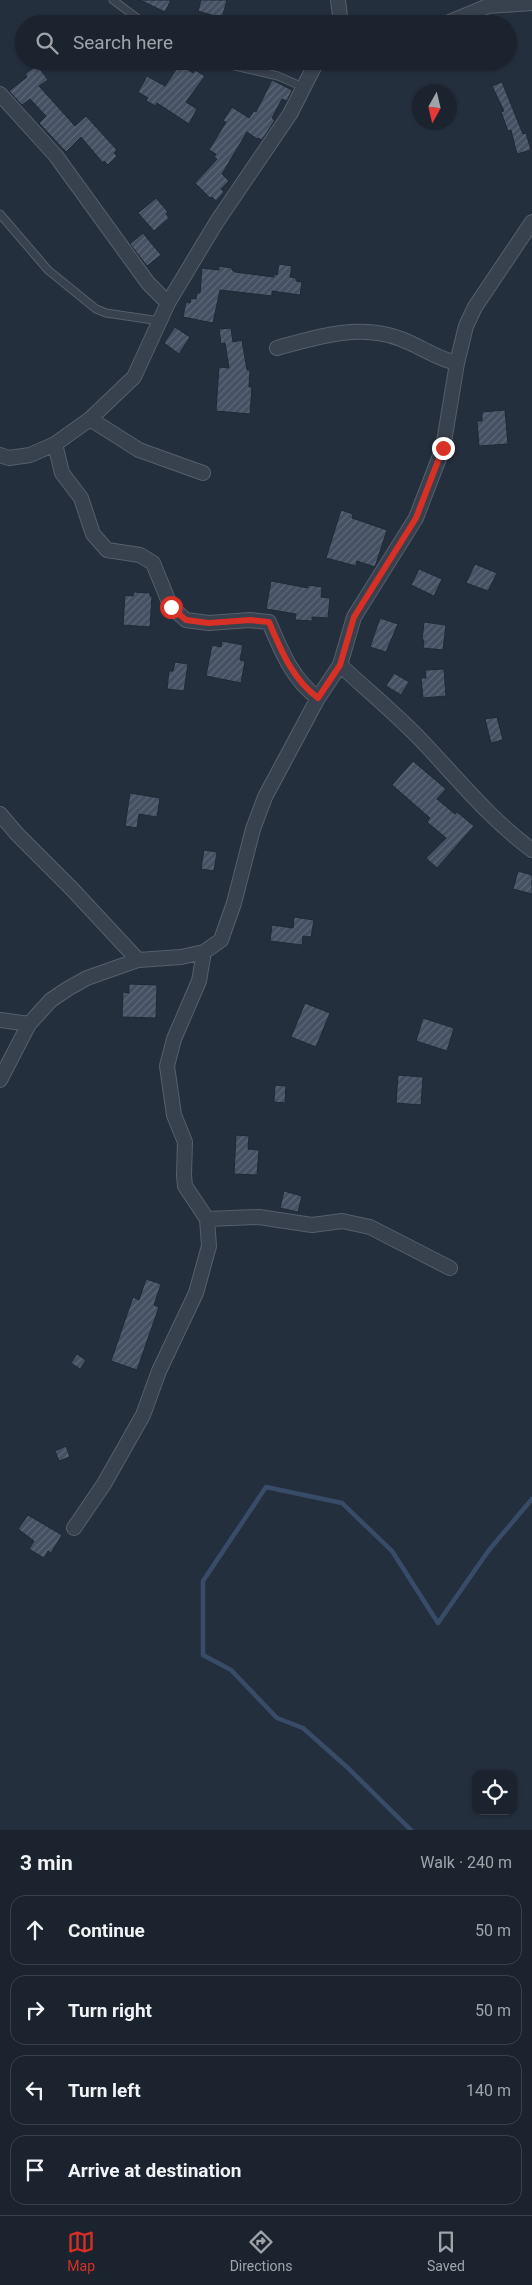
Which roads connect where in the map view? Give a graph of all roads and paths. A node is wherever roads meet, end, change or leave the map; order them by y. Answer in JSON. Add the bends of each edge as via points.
{"nodes":[{"id":1,"x":113,"y":0,"type":"edge"},
{"id":2,"x":338,"y":0,"type":"edge"},
{"id":3,"x":532,"y":3,"type":"edge"},
{"id":4,"x":133,"y":15,"type":"edge"},
{"id":5,"x":340,"y":15,"type":"edge"},
{"id":6,"x":466,"y":15,"type":"edge"},
{"id":7,"x":252,"y":70,"type":"edge"},
{"id":8,"x":312,"y":70,"type":"edge"},
{"id":9,"x":303,"y":87,"type":"junction"},
{"id":10,"x":0,"y":94,"type":"edge"},
{"id":11,"x":0,"y":214,"type":"edge"},
{"id":12,"x":532,"y":222,"type":"edge"},
{"id":13,"x":168,"y":303,"type":"junction"},
{"id":14,"x":161,"y":321,"type":"junction"},
{"id":15,"x":277,"y":348,"type":"dead end"},
{"id":16,"x":457,"y":363,"type":"junction"},
{"id":17,"x":90,"y":419,"type":"junction"},
{"id":18,"x":55,"y":444,"type":"junction"},
{"id":19,"x":0,"y":455,"type":"edge"},
{"id":20,"x":202,"y":473,"type":"dead end"},
{"id":21,"x":340,"y":665,"type":"junction"},
{"id":22,"x":318,"y":698,"type":"junction"},
{"id":23,"x":0,"y":814,"type":"edge"},
{"id":24,"x":532,"y":850,"type":"edge"},
{"id":25,"x":204,"y":952,"type":"junction"},
{"id":26,"x":138,"y":960,"type":"junction"},
{"id":27,"x":0,"y":1020,"type":"edge"},
{"id":28,"x":29,"y":1024,"type":"junction"},
{"id":29,"x":0,"y":1080,"type":"edge"},
{"id":30,"x":207,"y":1219,"type":"junction"},
{"id":31,"x":450,"y":1268,"type":"dead end"},
{"id":32,"x":74,"y":1528,"type":"dead end"}],
"edges":[{"from":1,"to":4,"type":"lane"},
{"from":2,"to":5,"type":"street"},
{"from":3,"to":6,"type":"street","via":[[488,6]]},
{"from":7,"to":9,"type":"lane","via":[[278,76]]},
{"from":8,"to":9,"type":"street"},
{"from":9,"to":13,"type":"street","via":[[290,114],[216,223]]},
{"from":10,"to":13,"type":"street","via":[[56,156],[148,282]]},
{"from":11,"to":14,"type":"lane","via":[[48,270],[96,308],[106,313]]},
{"from":12,"to":16,"type":"street","via":[[475,308],[466,326]]},
{"from":13,"to":14,"type":"street"},
{"from":14,"to":17,"type":"street","via":[[134,377]]},
{"from":15,"to":16,"type":"street","via":[[323,335],[368,332],[399,338]]},
{"from":16,"to":21,"type":"street","via":[[443,448],[416,518],[354,617]]},
{"from":17,"to":18,"type":"street"},
{"from":17,"to":20,"type":"street","via":[[139,450]]},
{"from":18,"to":19,"type":"street","via":[[30,455],[9,458]]},
{"from":18,"to":22,"type":"street","via":[[62,473],[81,498],[93,534],[108,550],[140,555],[154,563],[171,607],[186,620],[269,622],[286,661]]},
{"from":21,"to":22,"type":"street"},
{"from":21,"to":24,"type":"street"},
{"from":22,"to":25,"type":"street","via":[[265,797],[221,940]]},
{"from":23,"to":26,"type":"street"},
{"from":25,"to":26,"type":"street"},
{"from":25,"to":30,"type":"street","via":[[199,981],[174,1039],[167,1066],[174,1115],[185,1142],[185,1186]]},
{"from":26,"to":28,"type":"street","via":[[86,978],[51,1000]]},
{"from":27,"to":28,"type":"street"},
{"from":28,"to":29,"type":"street"},
{"from":30,"to":31,"type":"street","via":[[259,1217],[312,1225],[352,1223],[370,1227]]},
{"from":30,"to":32,"type":"street","via":[[208,1246],[196,1293],[159,1371],[143,1415],[104,1484]]}]}
